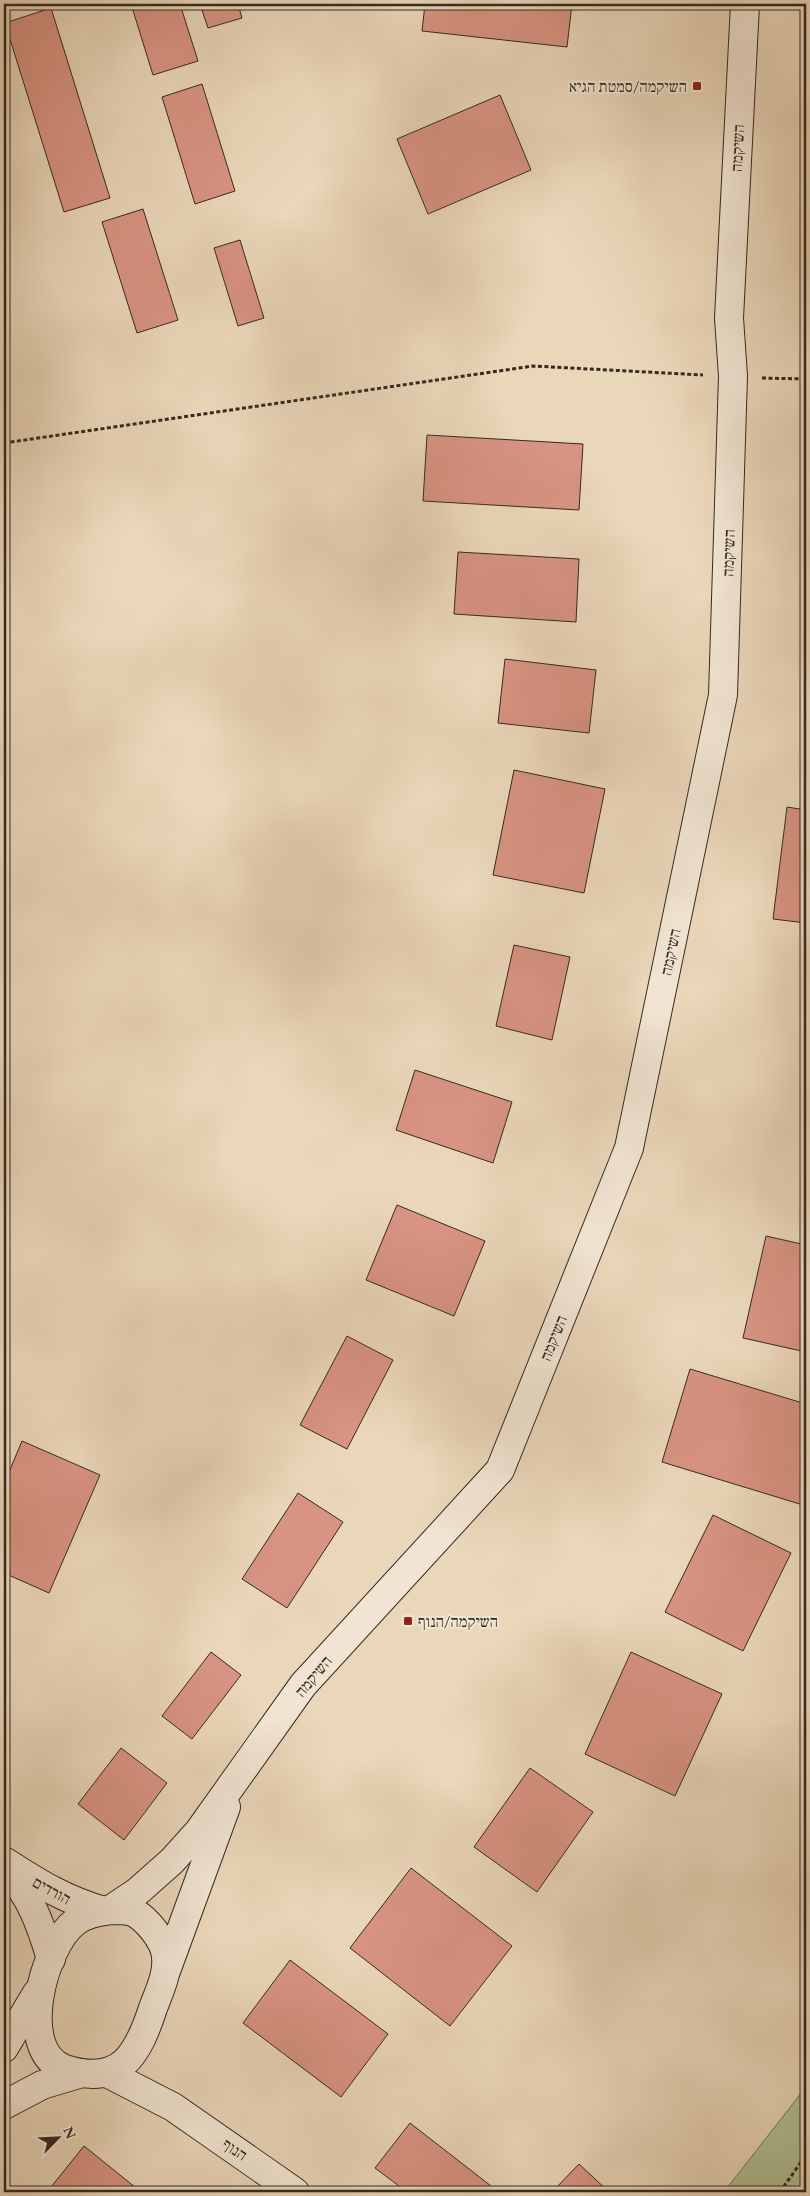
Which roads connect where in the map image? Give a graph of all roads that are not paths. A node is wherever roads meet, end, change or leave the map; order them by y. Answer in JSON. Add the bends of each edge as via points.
{"nodes":[{"id":1,"x":745,"y":4,"type":"edge"},
{"id":2,"x":236,"y":1780,"type":"junction"},
{"id":3,"x":4,"y":1861,"type":"edge"},
{"id":4,"x":4,"y":1865,"type":"edge"},
{"id":5,"x":107,"y":1910,"type":"junction"},
{"id":6,"x":51,"y":1959,"type":"junction"},
{"id":7,"x":165,"y":1975,"type":"junction"},
{"id":8,"x":42,"y":1985,"type":"junction"},
{"id":9,"x":144,"y":2036,"type":"junction"},
{"id":10,"x":4,"y":2048,"type":"edge"},
{"id":11,"x":94,"y":2073,"type":"junction"},
{"id":12,"x":4,"y":2105,"type":"edge"},
{"id":13,"x":172,"y":2107,"type":"junction"},
{"id":14,"x":296,"y":2192,"type":"edge"}],
"edges":[{"from":1,"to":2,"type":"street","name":"השיקמה","via":[[729,318],[733,376],[723,695],[629,1148],[500,1470],[303,1685]]},
{"from":2,"to":5,"type":"street","via":[[199,1831],[172,1861],[137,1892]]},
{"from":2,"to":7,"type":"street"},
{"from":3,"to":5,"type":"street","name":"הורדים","via":[[59,1895],[76,1903]]},
{"from":4,"to":6,"type":"street","name":"הורדים","via":[[40,1920]]},
{"from":5,"to":6,"type":"street","via":[[74,1922]]},
{"from":5,"to":7,"type":"street","via":[[133,1912],[149,1925],[166,1956]]},
{"from":6,"to":8,"type":"street"},
{"from":7,"to":9,"type":"street"},
{"from":8,"to":10,"type":"street"},
{"from":8,"to":11,"type":"street","via":[[37,2021],[40,2040],[50,2058],[62,2068]]},
{"from":9,"to":11,"type":"street","via":[[136,2052],[123,2065]]},
{"from":9,"to":13,"type":"street","name":"הנוף","via":[[146,2069],[156,2090]]},
{"from":11,"to":12,"type":"street","via":[[42,2085]]},
{"from":11,"to":13,"type":"street","name":"הנוף"},
{"from":13,"to":14,"type":"street","name":"הנוף"}]}
